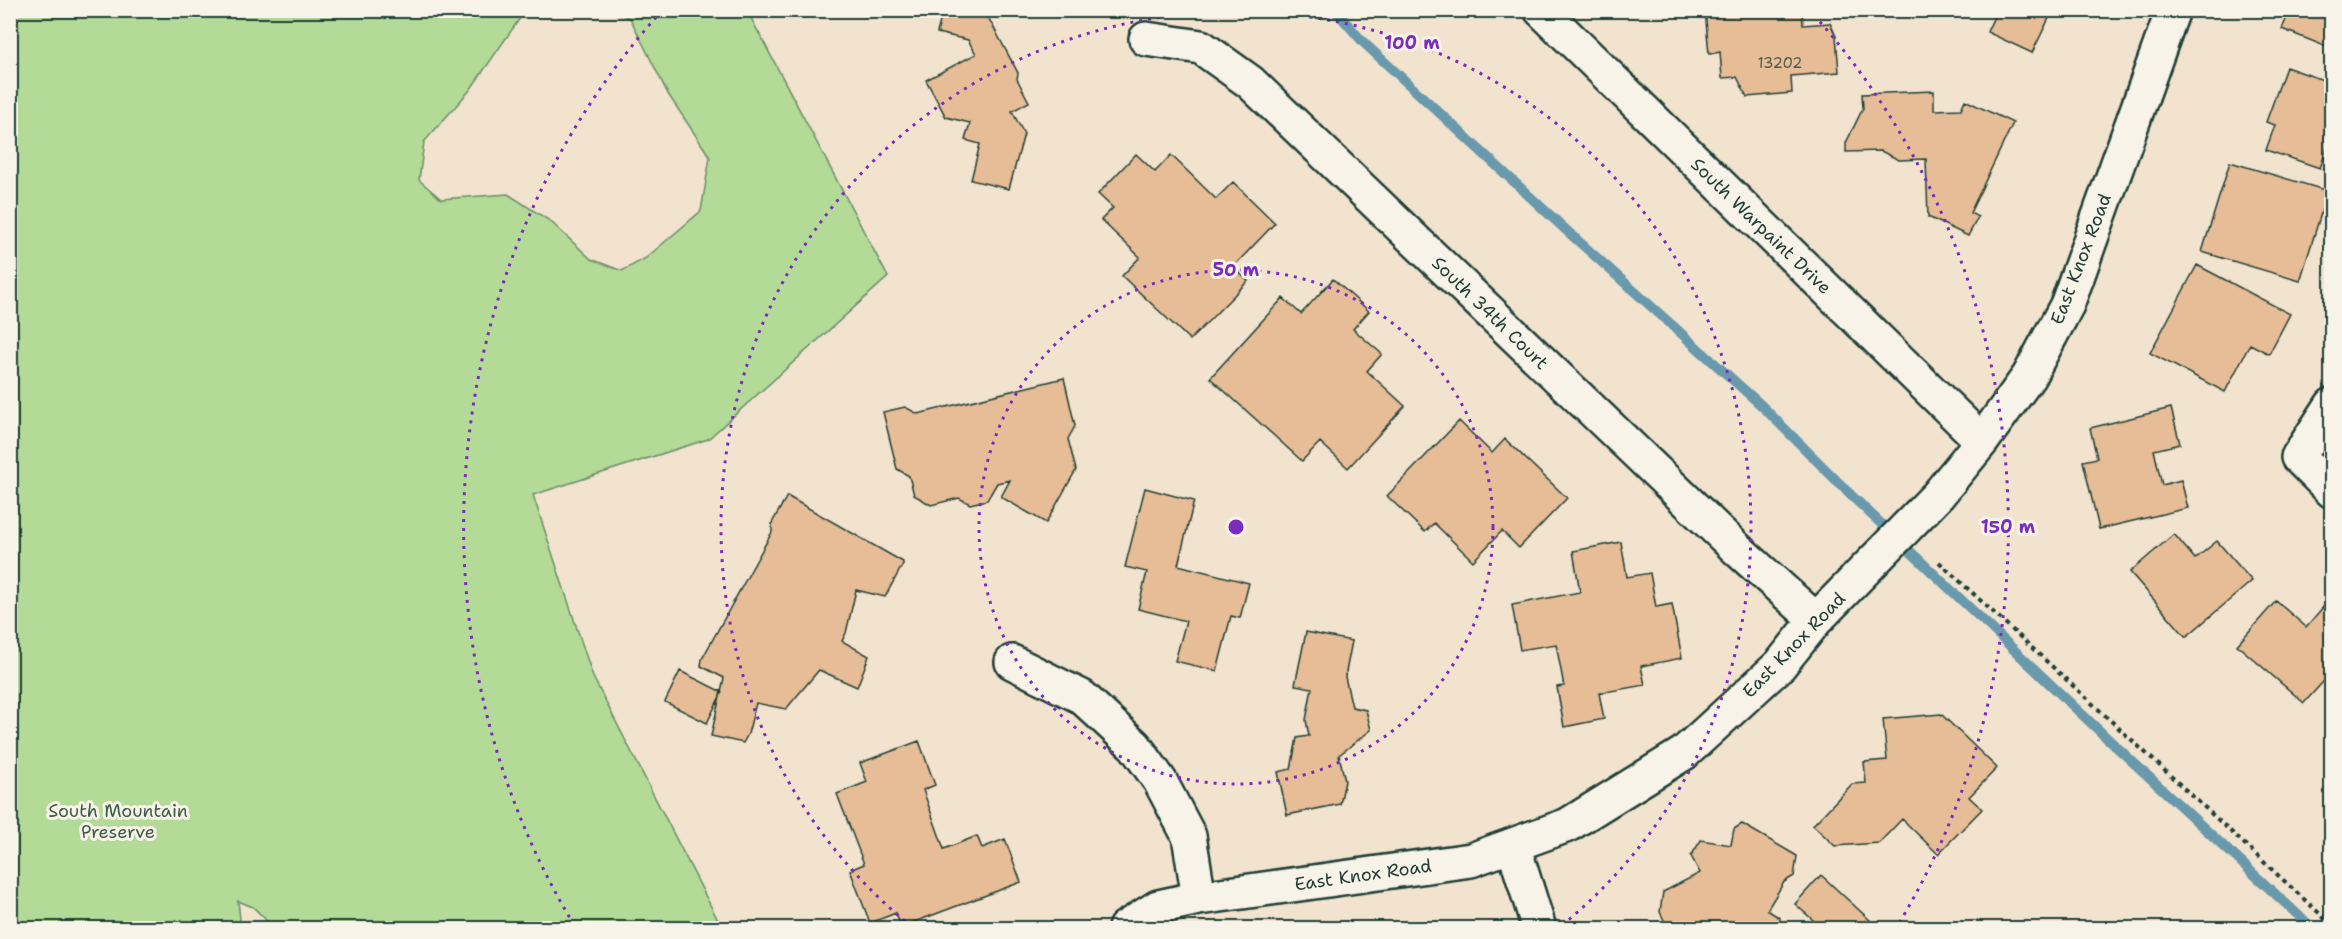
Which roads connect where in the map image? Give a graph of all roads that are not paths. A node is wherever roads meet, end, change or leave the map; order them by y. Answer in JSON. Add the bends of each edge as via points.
{"nodes":[{"id":1,"x":1541,"y":10,"type":"edge"},
{"id":2,"x":2173,"y":10,"type":"edge"},
{"id":3,"x":1146,"y":39,"type":"dead end"},
{"id":4,"x":2331,"y":405,"type":"edge"},
{"id":5,"x":1982,"y":441,"type":"junction"},
{"id":6,"x":2331,"y":491,"type":"edge"},
{"id":7,"x":1816,"y":620,"type":"junction"},
{"id":8,"x":1012,"y":662,"type":"dead end"},
{"id":9,"x":1513,"y":845,"type":"junction"},
{"id":10,"x":1199,"y":898,"type":"junction"},
{"id":11,"x":1125,"y":928,"type":"edge"},
{"id":12,"x":1539,"y":928,"type":"edge"}],
"edges":[{"from":1,"to":5,"type":"street","name":"South Warpaint Drive"},
{"from":2,"to":5,"type":"street","name":"East Knox Road","via":[[2067,305],[2029,376]]},
{"from":3,"to":7,"type":"street","name":"South 34th Court","via":[[1201,47],[1250,82]]},
{"from":4,"to":6,"type":"street","via":[[2298,457]]},
{"from":5,"to":7,"type":"street","name":"East Knox Road","via":[[1938,495]]},
{"from":7,"to":9,"type":"street","name":"East Knox Road","via":[[1780,664],[1684,753],[1568,825]]},
{"from":8,"to":10,"type":"street","via":[[1082,697],[1135,746],[1160,781],[1189,836]]},
{"from":9,"to":10,"type":"street","name":"East Knox Road","via":[[1471,860]]},
{"from":9,"to":12,"type":"street"},
{"from":10,"to":11,"type":"street","name":"East Knox Road","via":[[1158,907]]}]}
